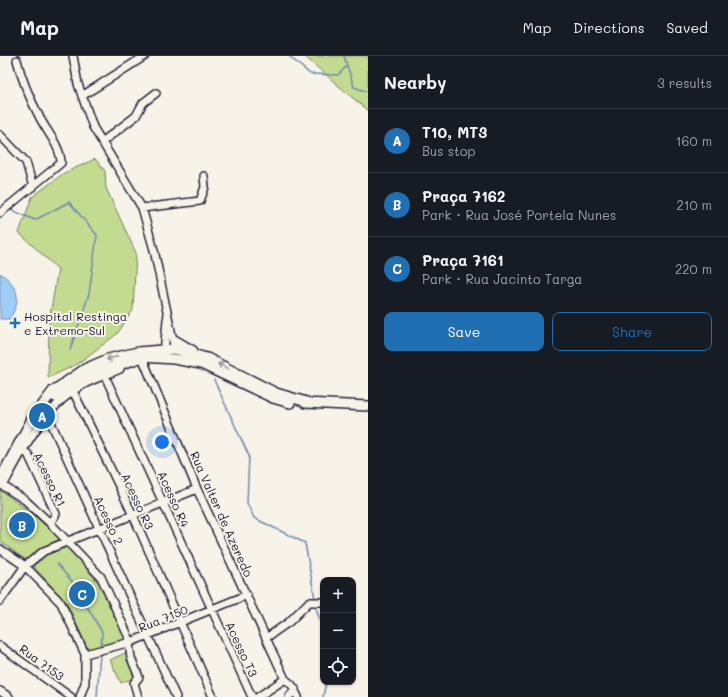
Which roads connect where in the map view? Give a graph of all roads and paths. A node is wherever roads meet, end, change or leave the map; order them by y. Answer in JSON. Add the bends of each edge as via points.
{"nodes":[{"id":1,"x":73,"y":56,"type":"edge"},
{"id":2,"x":145,"y":56,"type":"edge"},
{"id":3,"x":17,"y":60,"type":"dead end"},
{"id":4,"x":156,"y":93,"type":"dead end"},
{"id":5,"x":82,"y":96,"type":"junction"},
{"id":6,"x":0,"y":136,"type":"edge"},
{"id":7,"x":102,"y":142,"type":"junction"},
{"id":8,"x":204,"y":176,"type":"dead end"},
{"id":9,"x":33,"y":187,"type":"junction"},
{"id":10,"x":142,"y":208,"type":"junction"},
{"id":11,"x":0,"y":213,"type":"edge"},
{"id":12,"x":169,"y":349,"type":"junction"},
{"id":13,"x":139,"y":356,"type":"junction"},
{"id":14,"x":105,"y":376,"type":"junction"},
{"id":15,"x":86,"y":380,"type":"junction"},
{"id":16,"x":73,"y":391,"type":"junction"},
{"id":17,"x":310,"y":403,"type":"junction"},
{"id":18,"x":368,"y":406,"type":"edge"},
{"id":19,"x":38,"y":410,"type":"junction"},
{"id":20,"x":47,"y":414,"type":"junction"},
{"id":21,"x":35,"y":422,"type":"junction"},
{"id":22,"x":19,"y":450,"type":"junction"},
{"id":23,"x":1,"y":483,"type":"edge"},
{"id":24,"x":198,"y":489,"type":"junction"},
{"id":25,"x":164,"y":503,"type":"junction"},
{"id":26,"x":133,"y":515,"type":"junction"},
{"id":27,"x":50,"y":523,"type":"junction"},
{"id":28,"x":100,"y":528,"type":"junction"},
{"id":29,"x":68,"y":541,"type":"junction"},
{"id":30,"x":0,"y":549,"type":"edge"},
{"id":31,"x":25,"y":566,"type":"junction"},
{"id":32,"x":247,"y":595,"type":"junction"},
{"id":33,"x":1,"y":598,"type":"edge"},
{"id":34,"x":320,"y":602,"type":"edge"},
{"id":35,"x":211,"y":610,"type":"junction"},
{"id":36,"x":179,"y":623,"type":"junction"},
{"id":37,"x":148,"y":636,"type":"junction"},
{"id":38,"x":266,"y":638,"type":"junction"},
{"id":39,"x":130,"y":642,"type":"junction"},
{"id":40,"x":0,"y":646,"type":"edge"},
{"id":41,"x":84,"y":654,"type":"junction"},
{"id":42,"x":285,"y":679,"type":"junction"},
{"id":43,"x":295,"y":689,"type":"junction"},
{"id":44,"x":0,"y":691,"type":"edge"},
{"id":45,"x":9,"y":697,"type":"edge"},
{"id":46,"x":71,"y":697,"type":"edge"},
{"id":47,"x":80,"y":697,"type":"edge"},
{"id":48,"x":138,"y":697,"type":"edge"},
{"id":49,"x":176,"y":697,"type":"edge"},
{"id":50,"x":213,"y":697,"type":"edge"},
{"id":51,"x":252,"y":697,"type":"edge"},
{"id":52,"x":258,"y":697,"type":"edge"},
{"id":53,"x":289,"y":697,"type":"edge"},
{"id":54,"x":298,"y":697,"type":"edge"}],
"edges":[{"from":1,"to":5,"type":"street"},
{"from":2,"to":5,"type":"street"},
{"from":3,"to":9,"type":"street","via":[[25,89],[61,155],[61,163]]},
{"from":4,"to":7,"type":"street","via":[[143,103],[136,116]]},
{"from":5,"to":7,"type":"street","via":[[92,127]]},
{"from":6,"to":9,"type":"street","via":[[26,162]]},
{"from":7,"to":10,"type":"street"},
{"from":8,"to":10,"type":"street","via":[[205,187],[200,201]]},
{"from":9,"to":11,"type":"street"},
{"from":10,"to":12,"type":"street","via":[[154,250],[167,314]]},
{"from":12,"to":13,"type":"main road"},
{"from":12,"to":13,"type":"main road"},
{"from":17,"to":12,"type":"main road","one_way":true,"via":[[276,393],[207,358]]},
{"from":12,"to":17,"type":"main road","via":[[273,398],[290,403]]},
{"from":13,"to":14,"type":"street"},
{"from":13,"to":15,"type":"main road"},
{"from":13,"to":19,"type":"main road","one_way":true,"via":[[108,359],[85,369],[53,391]]},
{"from":13,"to":24,"type":"street","name":"Rua Valter de Azeredo"},
{"from":14,"to":15,"type":"street"},
{"from":14,"to":25,"type":"street","name":"Acesso R4"},
{"from":15,"to":16,"type":"street"},
{"from":15,"to":19,"type":"main road"},
{"from":16,"to":20,"type":"street"},
{"from":16,"to":26,"type":"street","name":"Acesso R3"},
{"from":17,"to":18,"type":"main road"},
{"from":19,"to":21,"type":"main road"},
{"from":20,"to":21,"type":"street"},
{"from":20,"to":28,"type":"street","name":"Acesso 2"},
{"from":21,"to":22,"type":"main road"},
{"from":22,"to":23,"type":"main road"},
{"from":22,"to":27,"type":"street","name":"Acesso R1","via":[[28,454],[56,514]]},
{"from":23,"to":27,"type":"street","via":[[25,500]]},
{"from":24,"to":25,"type":"street"},
{"from":24,"to":32,"type":"street","name":"Rua Valter de Azeredo"},
{"from":25,"to":26,"type":"street"},
{"from":25,"to":35,"type":"street","name":"Acesso R4"},
{"from":26,"to":28,"type":"street"},
{"from":26,"to":36,"type":"street","name":"Acesso R3"},
{"from":27,"to":29,"type":"street"},
{"from":28,"to":29,"type":"street"},
{"from":28,"to":37,"type":"street","name":"Acesso 2"},
{"from":29,"to":31,"type":"street","via":[[44,551]]},
{"from":29,"to":39,"type":"street","via":[[101,577]]},
{"from":30,"to":31,"type":"street"},
{"from":31,"to":33,"type":"street"},
{"from":31,"to":41,"type":"street","via":[[61,603]]},
{"from":32,"to":35,"type":"street","name":"Rua 7150"},
{"from":32,"to":38,"type":"street","name":"Rua Valter de Azeredo"},
{"from":34,"to":38,"type":"street","via":[[309,602],[289,622]]},
{"from":35,"to":36,"type":"street","name":"Rua 7150"},
{"from":35,"to":51,"type":"street","name":"Acesso T3"},
{"from":36,"to":37,"type":"street","name":"Rua 7150"},
{"from":36,"to":50,"type":"street","name":"Acesso R3"},
{"from":37,"to":39,"type":"street","name":"Rua 7150"},
{"from":37,"to":49,"type":"street","name":"Acesso 2"},
{"from":38,"to":42,"type":"street","name":"Rua Valter de Azeredo"},
{"from":39,"to":41,"type":"street","name":"Rua 7150"},
{"from":39,"to":48,"type":"street","via":[[131,658],[139,677],[134,683]]},
{"from":40,"to":46,"type":"street","name":"Rua 7153"},
{"from":41,"to":47,"type":"street","via":[[85,683]]},
{"from":42,"to":43,"type":"street"},
{"from":42,"to":52,"type":"street"},
{"from":43,"to":53,"type":"street"},
{"from":43,"to":54,"type":"street"},
{"from":44,"to":45,"type":"street"}]}
